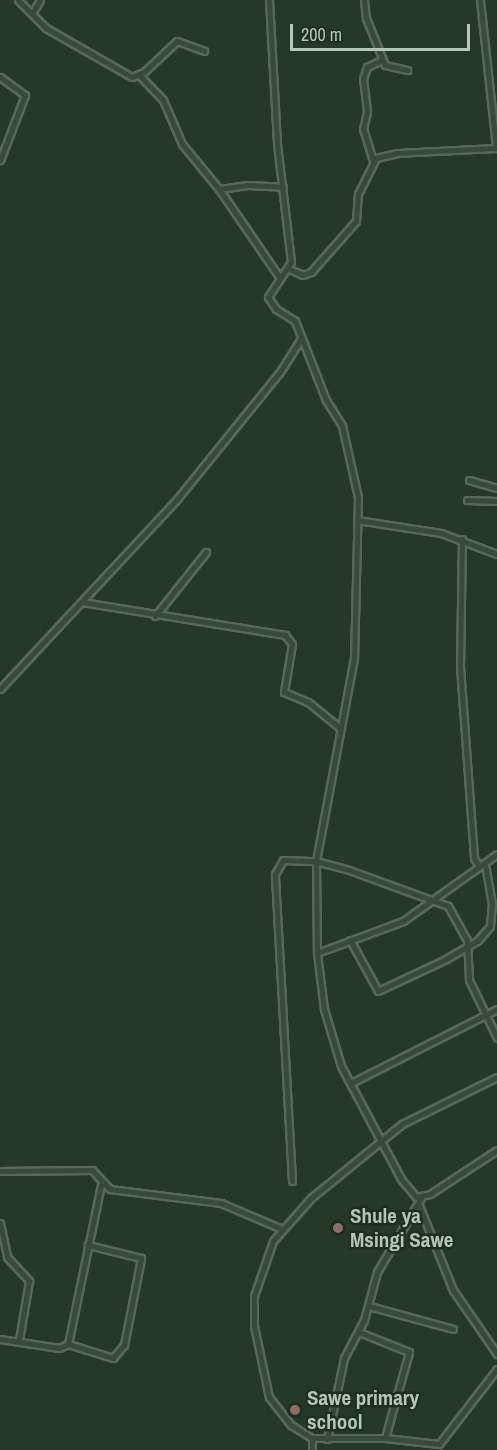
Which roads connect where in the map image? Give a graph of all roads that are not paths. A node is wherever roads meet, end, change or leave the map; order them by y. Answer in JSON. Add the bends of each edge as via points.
{"nodes":[{"id":1,"x":18,"y":0,"type":"edge"},
{"id":2,"x":40,"y":0,"type":"edge"},
{"id":3,"x":269,"y":0,"type":"edge"},
{"id":4,"x":364,"y":0,"type":"edge"},
{"id":5,"x":480,"y":0,"type":"edge"},
{"id":6,"x":33,"y":12,"type":"junction"},
{"id":7,"x":204,"y":51,"type":"dead end"},
{"id":8,"x":382,"y":60,"type":"junction"},
{"id":9,"x":407,"y":70,"type":"dead end"},
{"id":10,"x":140,"y":76,"type":"junction"},
{"id":11,"x":0,"y":77,"type":"edge"},
{"id":12,"x":496,"y":148,"type":"edge"},
{"id":13,"x":0,"y":160,"type":"edge"},
{"id":14,"x":373,"y":161,"type":"junction"},
{"id":15,"x":283,"y":187,"type":"junction"},
{"id":16,"x":219,"y":189,"type":"junction"},
{"id":17,"x":289,"y":269,"type":"junction"},
{"id":18,"x":280,"y":278,"type":"junction"},
{"id":19,"x":301,"y":338,"type":"junction"},
{"id":20,"x":469,"y":480,"type":"dead end"},
{"id":21,"x":497,"y":488,"type":"edge"},
{"id":22,"x":467,"y":500,"type":"dead end"},
{"id":23,"x":497,"y":501,"type":"edge"},
{"id":24,"x":357,"y":520,"type":"junction"},
{"id":25,"x":462,"y":539,"type":"junction"},
{"id":26,"x":206,"y":552,"type":"dead end"},
{"id":27,"x":497,"y":554,"type":"edge"},
{"id":28,"x":82,"y":602,"type":"junction"},
{"id":29,"x":155,"y":616,"type":"junction"},
{"id":30,"x":0,"y":687,"type":"edge"},
{"id":31,"x":340,"y":728,"type":"junction"},
{"id":32,"x":497,"y":854,"type":"edge"},
{"id":33,"x":316,"y":861,"type":"junction"},
{"id":34,"x":482,"y":865,"type":"junction"},
{"id":35,"x":490,"y":890,"type":"junction"},
{"id":36,"x":497,"y":893,"type":"edge"},
{"id":37,"x":430,"y":898,"type":"junction"},
{"id":38,"x":350,"y":940,"type":"junction"},
{"id":39,"x":468,"y":946,"type":"junction"},
{"id":40,"x":317,"y":953,"type":"junction"},
{"id":41,"x":497,"y":1009,"type":"edge"},
{"id":42,"x":486,"y":1015,"type":"junction"},
{"id":43,"x":497,"y":1038,"type":"edge"},
{"id":44,"x":497,"y":1077,"type":"edge"},
{"id":45,"x":353,"y":1082,"type":"junction"},
{"id":46,"x":380,"y":1141,"type":"junction"},
{"id":47,"x":497,"y":1150,"type":"edge"},
{"id":48,"x":0,"y":1171,"type":"edge"},
{"id":49,"x":292,"y":1181,"type":"dead end"},
{"id":50,"x":101,"y":1184,"type":"junction"},
{"id":51,"x":420,"y":1200,"type":"junction"},
{"id":52,"x":0,"y":1223,"type":"edge"},
{"id":53,"x":282,"y":1229,"type":"junction"},
{"id":54,"x":88,"y":1245,"type":"junction"},
{"id":55,"x":369,"y":1306,"type":"junction"},
{"id":56,"x":453,"y":1329,"type":"dead end"},
{"id":57,"x":359,"y":1332,"type":"junction"},
{"id":58,"x":0,"y":1339,"type":"edge"},
{"id":59,"x":19,"y":1340,"type":"junction"},
{"id":60,"x":68,"y":1344,"type":"junction"},
{"id":61,"x":497,"y":1354,"type":"edge"},
{"id":62,"x":497,"y":1369,"type":"edge"},
{"id":63,"x":385,"y":1437,"type":"junction"},
{"id":64,"x":312,"y":1438,"type":"junction"},
{"id":65,"x":327,"y":1439,"type":"junction"},
{"id":66,"x":439,"y":1447,"type":"edge"},
{"id":67,"x":312,"y":1450,"type":"edge"}],
"edges":[{"from":1,"to":6,"type":"street"},
{"from":2,"to":6,"type":"street"},
{"from":3,"to":15,"type":"street"},
{"from":4,"to":8,"type":"street"},
{"from":5,"to":12,"type":"street"},
{"from":6,"to":10,"type":"street","via":[[46,28],[132,77]]},
{"from":7,"to":10,"type":"street","via":[[177,41]]},
{"from":8,"to":9,"type":"street","via":[[389,67]]},
{"from":8,"to":14,"type":"street","via":[[367,67],[363,79],[367,111],[363,129]]},
{"from":10,"to":16,"type":"street","via":[[163,100],[183,144]]},
{"from":11,"to":13,"type":"street","via":[[25,96]]},
{"from":12,"to":14,"type":"street","via":[[397,153]]},
{"from":14,"to":17,"type":"street","via":[[358,194],[356,221],[311,272],[303,275]]},
{"from":15,"to":16,"type":"street","via":[[248,185]]},
{"from":15,"to":17,"type":"street"},
{"from":16,"to":18,"type":"street"},
{"from":17,"to":18,"type":"street"},
{"from":18,"to":19,"type":"street","via":[[269,300],[292,317]]},
{"from":19,"to":24,"type":"street","via":[[347,439],[356,473]]},
{"from":19,"to":28,"type":"street","via":[[280,372],[177,499]]},
{"from":20,"to":21,"type":"street"},
{"from":22,"to":23,"type":"street"},
{"from":24,"to":25,"type":"street"},
{"from":24,"to":31,"type":"street","via":[[354,658]]},
{"from":25,"to":27,"type":"street"},
{"from":25,"to":34,"type":"street","via":[[460,667],[474,858]]},
{"from":26,"to":29,"type":"street"},
{"from":28,"to":29,"type":"street"},
{"from":28,"to":30,"type":"street"},
{"from":29,"to":31,"type":"street","via":[[290,638],[284,692],[308,702]]},
{"from":31,"to":33,"type":"street"},
{"from":32,"to":34,"type":"street"},
{"from":33,"to":37,"type":"street"},
{"from":33,"to":40,"type":"street"},
{"from":33,"to":49,"type":"street","via":[[283,860],[275,874]]},
{"from":34,"to":35,"type":"street"},
{"from":34,"to":37,"type":"street"},
{"from":35,"to":36,"type":"street"},
{"from":35,"to":39,"type":"street","via":[[490,926]]},
{"from":37,"to":38,"type":"street","via":[[403,921]]},
{"from":37,"to":39,"type":"street","via":[[452,910]]},
{"from":38,"to":39,"type":"street","via":[[378,991]]},
{"from":38,"to":40,"type":"street"},
{"from":39,"to":42,"type":"street","via":[[466,972]]},
{"from":40,"to":45,"type":"street","via":[[333,1043]]},
{"from":41,"to":42,"type":"street"},
{"from":42,"to":43,"type":"street"},
{"from":42,"to":45,"type":"street"},
{"from":44,"to":46,"type":"street","via":[[402,1124]]},
{"from":45,"to":46,"type":"street"},
{"from":46,"to":51,"type":"street","via":[[406,1186]]},
{"from":46,"to":53,"type":"street","via":[[311,1198]]},
{"from":47,"to":51,"type":"street"},
{"from":48,"to":50,"type":"street","via":[[87,1169],[95,1171]]},
{"from":50,"to":53,"type":"street","via":[[110,1189],[221,1203]]},
{"from":50,"to":54,"type":"street"},
{"from":51,"to":55,"type":"street","via":[[388,1248]]},
{"from":51,"to":61,"type":"street","via":[[453,1290]]},
{"from":52,"to":59,"type":"street","via":[[7,1257],[29,1281]]},
{"from":53,"to":64,"type":"street","via":[[259,1272],[254,1326],[269,1397],[291,1425]]},
{"from":54,"to":60,"type":"street"},
{"from":54,"to":60,"type":"street","via":[[135,1253],[141,1262],[121,1353],[113,1358]]},
{"from":55,"to":56,"type":"street"},
{"from":55,"to":57,"type":"street"},
{"from":57,"to":63,"type":"street","via":[[409,1352]]},
{"from":57,"to":65,"type":"street","via":[[344,1358]]},
{"from":58,"to":59,"type":"street"},
{"from":59,"to":60,"type":"street","via":[[59,1348]]},
{"from":62,"to":66,"type":"street"},
{"from":63,"to":65,"type":"street"},
{"from":63,"to":66,"type":"street"},
{"from":64,"to":65,"type":"street"},
{"from":64,"to":67,"type":"street"}]}
